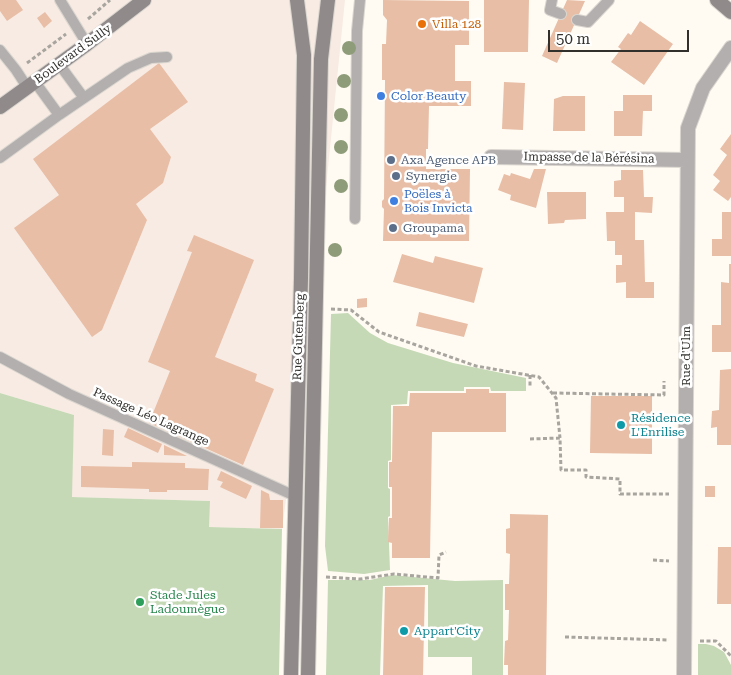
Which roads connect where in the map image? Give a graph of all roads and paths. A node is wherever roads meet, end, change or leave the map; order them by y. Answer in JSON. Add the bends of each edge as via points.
{"nodes":[{"id":1,"x":60,"y":0,"type":"edge"},
{"id":2,"x":110,"y":0,"type":"edge"},
{"id":3,"x":144,"y":0,"type":"edge"},
{"id":4,"x":297,"y":0,"type":"edge"},
{"id":5,"x":318,"y":0,"type":"edge"},
{"id":6,"x":328,"y":0,"type":"edge"},
{"id":7,"x":360,"y":0,"type":"edge"},
{"id":8,"x":552,"y":0,"type":"edge"},
{"id":9,"x":609,"y":0,"type":"edge"},
{"id":10,"x":717,"y":0,"type":"edge"},
{"id":11,"x":731,"y":12,"type":"edge"},
{"id":12,"x":561,"y":14,"type":"dead end"},
{"id":13,"x":577,"y":20,"type":"dead end"},
{"id":14,"x":76,"y":27,"type":"junction"},
{"id":15,"x":324,"y":27,"type":"junction"},
{"id":16,"x":87,"y":44,"type":"junction"},
{"id":17,"x":731,"y":48,"type":"edge"},
{"id":18,"x":0,"y":50,"type":"edge"},
{"id":19,"x":167,"y":56,"type":"dead end"},
{"id":20,"x":59,"y":64,"type":"junction"},
{"id":21,"x":16,"y":70,"type":"junction"},
{"id":22,"x":31,"y":85,"type":"junction"},
{"id":23,"x":84,"y":98,"type":"junction"},
{"id":24,"x":0,"y":107,"type":"edge"},
{"id":25,"x":59,"y":115,"type":"junction"},
{"id":26,"x":491,"y":157,"type":"dead end"},
{"id":27,"x":0,"y":158,"type":"edge"},
{"id":28,"x":687,"y":160,"type":"junction"},
{"id":29,"x":355,"y":219,"type":"dead end"},
{"id":30,"x":315,"y":309,"type":"junction"},
{"id":31,"x":0,"y":357,"type":"edge"},
{"id":32,"x":530,"y":375,"type":"junction"},
{"id":33,"x":664,"y":381,"type":"dead end"},
{"id":34,"x":530,"y":386,"type":"dead end"},
{"id":35,"x":552,"y":393,"type":"junction"},
{"id":36,"x":560,"y":438,"type":"junction"},
{"id":37,"x":530,"y":439,"type":"dead end"},
{"id":38,"x":685,"y":494,"type":"junction"},
{"id":39,"x":295,"y":496,"type":"junction"},
{"id":40,"x":446,"y":552,"type":"dead end"},
{"id":41,"x":310,"y":577,"type":"junction"},
{"id":42,"x":565,"y":637,"type":"dead end"},
{"id":43,"x":684,"y":640,"type":"junction"},
{"id":44,"x":731,"y":656,"type":"edge"},
{"id":45,"x":291,"y":675,"type":"edge"},
{"id":46,"x":308,"y":675,"type":"edge"},
{"id":47,"x":684,"y":675,"type":"edge"}],
"edges":[{"from":1,"to":14,"type":"lane"},
{"from":2,"to":14,"type":"path"},
{"from":3,"to":16,"type":"main road","name":"Boulevard Sully"},
{"from":4,"to":39,"type":"main road","name":"Rue Gutenberg","via":[[304,55]]},
{"from":5,"to":15,"type":"main road","name":"Rue Gutenberg"},
{"from":6,"to":15,"type":"main road","name":"Rue Gutenberg"},
{"from":7,"to":29,"type":"lane"},
{"from":8,"to":12,"type":"lane","via":[[550,10]]},
{"from":9,"to":13,"type":"lane","via":[[588,22]]},
{"from":10,"to":11,"type":"main road"},
{"from":14,"to":16,"type":"lane"},
{"from":14,"to":21,"type":"path"},
{"from":15,"to":30,"type":"main road","name":"Rue Gutenberg"},
{"from":16,"to":20,"type":"main road","name":"Boulevard Sully"},
{"from":17,"to":28,"type":"street","name":"Rue d'Ulm","via":[[703,88],[695,106],[688,128]]},
{"from":18,"to":21,"type":"lane"},
{"from":19,"to":23,"type":"lane","via":[[151,58],[128,68]]},
{"from":20,"to":22,"type":"main road","name":"Boulevard Sully"},
{"from":20,"to":23,"type":"lane"},
{"from":21,"to":22,"type":"lane"},
{"from":22,"to":24,"type":"main road","name":"Boulevard Sully"},
{"from":22,"to":25,"type":"lane"},
{"from":23,"to":25,"type":"lane"},
{"from":25,"to":27,"type":"lane"},
{"from":26,"to":28,"type":"street","name":"Impasse de la Bérésina"},
{"from":28,"to":38,"type":"street","name":"Rue d'Ulm"},
{"from":30,"to":32,"type":"path","via":[[351,310],[379,332],[476,366]]},
{"from":30,"to":41,"type":"main road","name":"Rue Gutenberg"},
{"from":31,"to":39,"type":"lane","name":"Passage Léo Lagrange","via":[[70,394]]},
{"from":32,"to":34,"type":"path"},
{"from":32,"to":35,"type":"path","via":[[539,377]]},
{"from":33,"to":35,"type":"path","via":[[664,395]]},
{"from":35,"to":36,"type":"path","via":[[556,398]]},
{"from":36,"to":37,"type":"path"},
{"from":36,"to":38,"type":"path","via":[[561,470],[586,470],[586,477],[620,478],[620,494]]},
{"from":38,"to":43,"type":"street","name":"Rue d'Ulm"},
{"from":39,"to":45,"type":"main road","name":"Rue Gutenberg"},
{"from":40,"to":41,"type":"path","via":[[439,555],[438,578],[394,574],[360,579]]},
{"from":41,"to":46,"type":"main road","name":"Rue Gutenberg"},
{"from":42,"to":43,"type":"path"},
{"from":43,"to":44,"type":"path","via":[[716,641]]},
{"from":43,"to":47,"type":"street","name":"Rue d'Ulm"}]}
